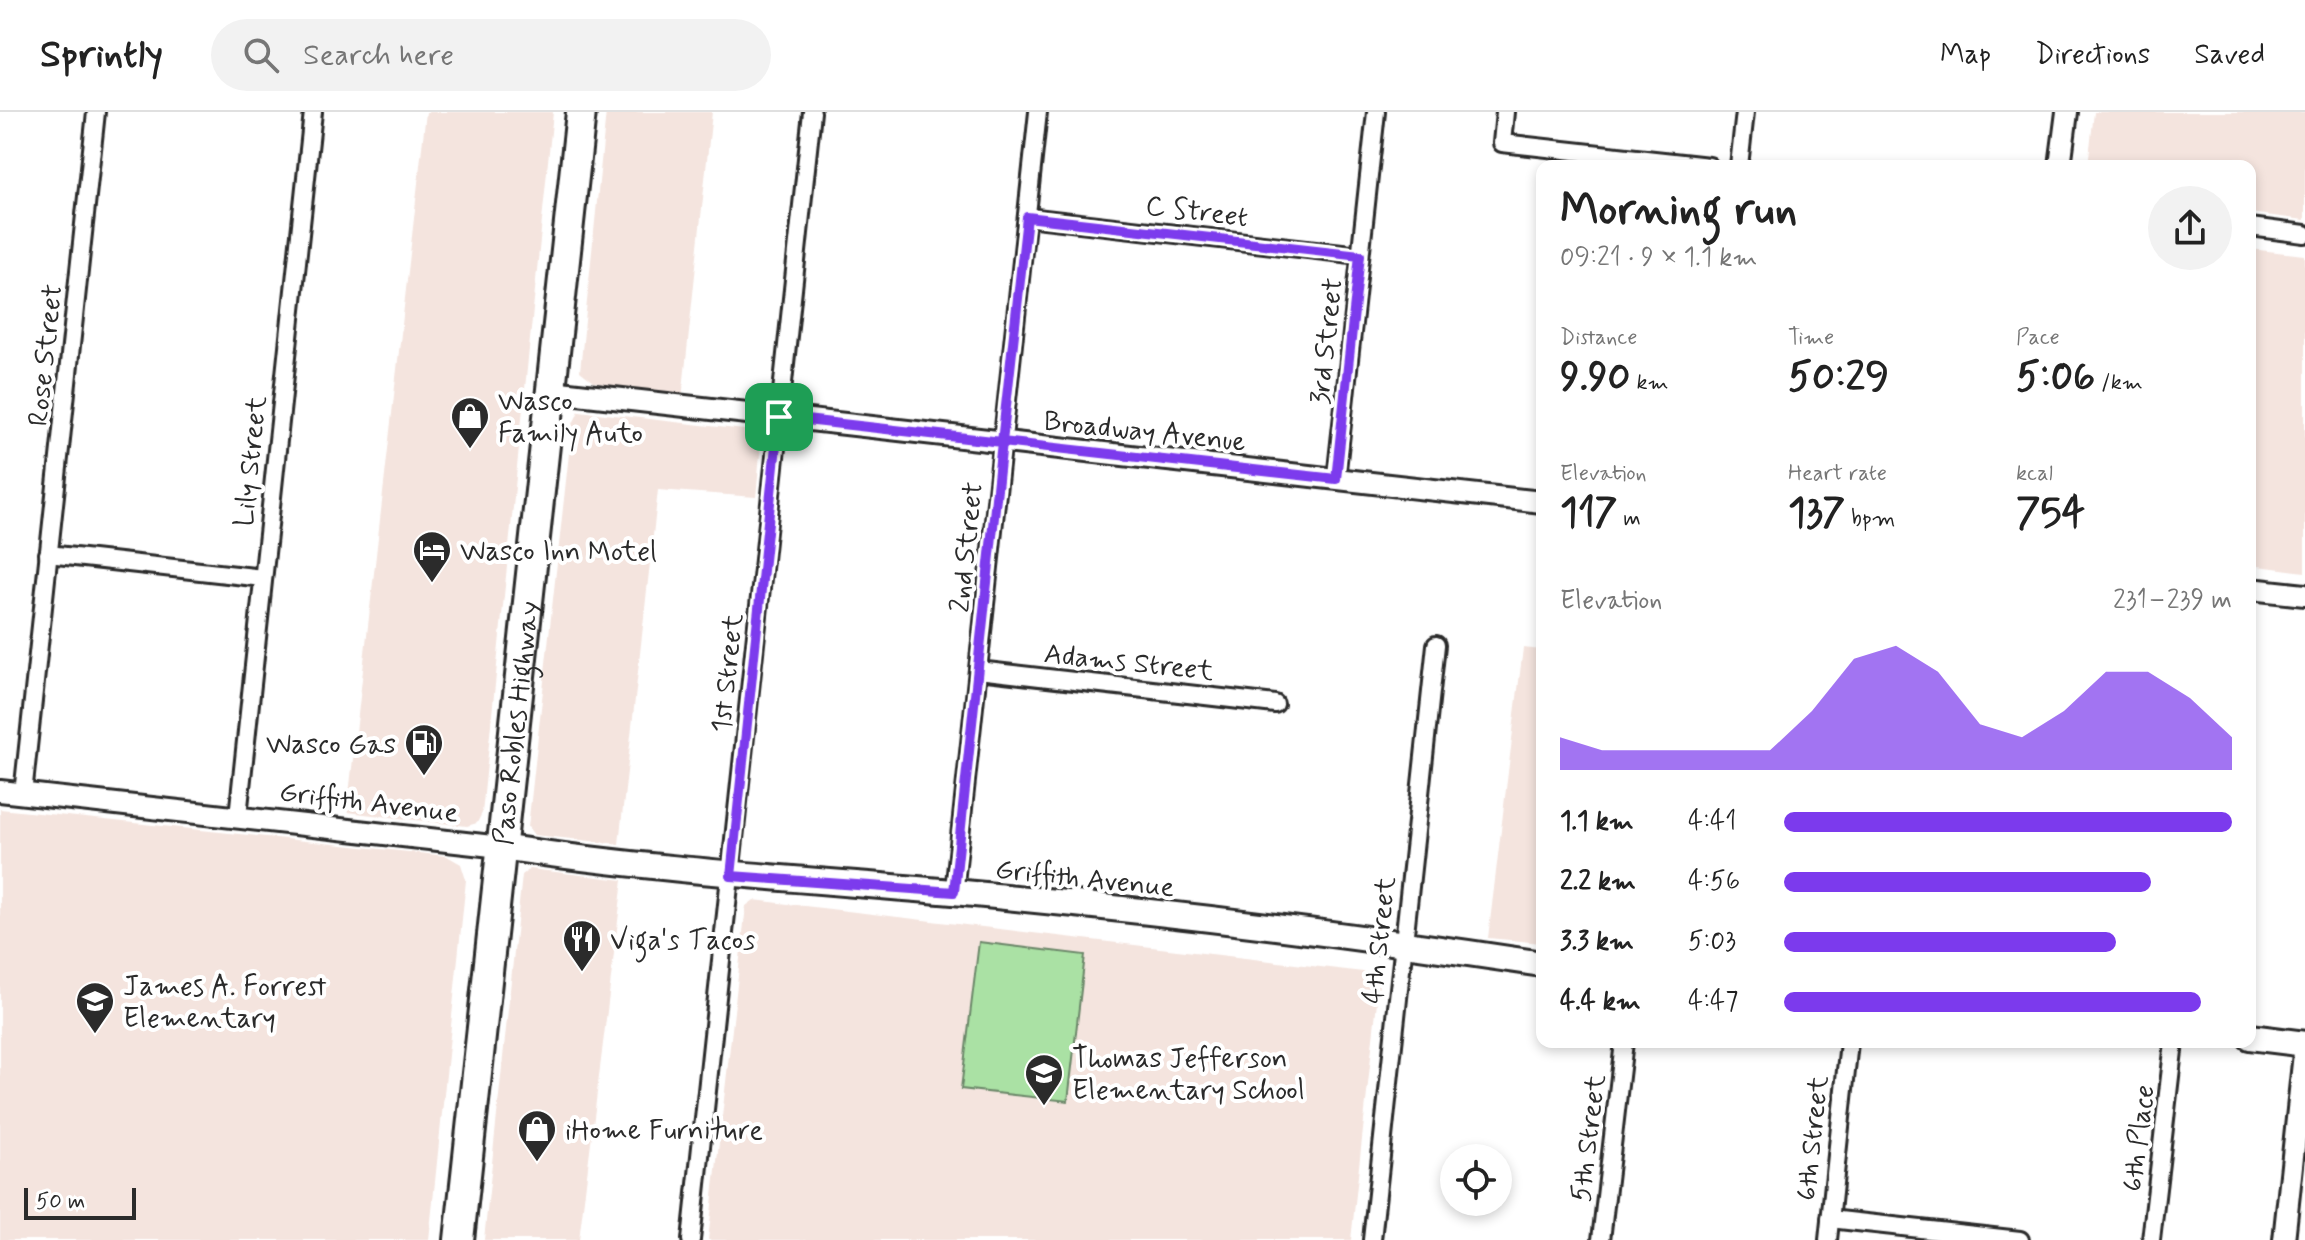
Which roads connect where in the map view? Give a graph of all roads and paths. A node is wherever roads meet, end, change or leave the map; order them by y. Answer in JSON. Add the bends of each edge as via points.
{"nodes":[{"id":1,"x":96,"y":112,"type":"edge"},
{"id":2,"x":313,"y":112,"type":"edge"},
{"id":3,"x":581,"y":112,"type":"edge"},
{"id":4,"x":812,"y":112,"type":"edge"},
{"id":5,"x":1038,"y":112,"type":"edge"},
{"id":6,"x":1376,"y":112,"type":"edge"},
{"id":7,"x":1505,"y":112,"type":"edge"},
{"id":8,"x":1745,"y":112,"type":"edge"},
{"id":9,"x":2067,"y":112,"type":"edge"},
{"id":10,"x":1655,"y":160,"type":"edge"},
{"id":11,"x":1740,"y":160,"type":"edge"},
{"id":12,"x":2061,"y":160,"type":"edge"},
{"id":13,"x":1027,"y":217,"type":"junction"},
{"id":14,"x":2256,"y":228,"type":"edge"},
{"id":15,"x":2305,"y":234,"type":"edge"},
{"id":16,"x":1360,"y":255,"type":"junction"},
{"id":17,"x":551,"y":391,"type":"junction"},
{"id":18,"x":779,"y":417,"type":"junction"},
{"id":19,"x":1002,"y":442,"type":"junction"},
{"id":20,"x":1336,"y":479,"type":"junction"},
{"id":21,"x":1536,"y":501,"type":"edge"},
{"id":22,"x":48,"y":554,"type":"junction"},
{"id":23,"x":263,"y":578,"type":"junction"},
{"id":24,"x":2256,"y":590,"type":"edge"},
{"id":25,"x":2305,"y":595,"type":"edge"},
{"id":26,"x":1436,"y":645,"type":"dead end"},
{"id":27,"x":978,"y":670,"type":"junction"},
{"id":28,"x":1275,"y":704,"type":"dead end"},
{"id":29,"x":0,"y":791,"type":"edge"},
{"id":30,"x":23,"y":794,"type":"junction"},
{"id":31,"x":238,"y":816,"type":"junction"},
{"id":32,"x":501,"y":847,"type":"junction"},
{"id":33,"x":731,"y":876,"type":"junction"},
{"id":34,"x":954,"y":892,"type":"junction"},
{"id":35,"x":1404,"y":943,"type":"junction"},
{"id":36,"x":1536,"y":963,"type":"edge"},
{"id":37,"x":2256,"y":1038,"type":"edge"},
{"id":38,"x":2305,"y":1044,"type":"edge"},
{"id":39,"x":1623,"y":1048,"type":"edge"},
{"id":40,"x":1848,"y":1048,"type":"edge"},
{"id":41,"x":2173,"y":1048,"type":"edge"},
{"id":42,"x":1830,"y":1219,"type":"junction"},
{"id":43,"x":459,"y":1240,"type":"edge"},
{"id":44,"x":691,"y":1240,"type":"edge"},
{"id":45,"x":1372,"y":1240,"type":"edge"},
{"id":46,"x":1601,"y":1240,"type":"edge"},
{"id":47,"x":1828,"y":1240,"type":"edge"},
{"id":48,"x":2020,"y":1240,"type":"edge"},
{"id":49,"x":2151,"y":1240,"type":"edge"},
{"id":50,"x":2284,"y":1240,"type":"edge"}],
"edges":[{"from":1,"to":22,"type":"street","name":"Rose Street"},
{"from":2,"to":23,"type":"street","name":"Lily Street"},
{"from":3,"to":17,"type":"highway","name":"Paso Robles Highway"},
{"from":4,"to":18,"type":"street","name":"1st Street"},
{"from":5,"to":13,"type":"street","name":"2nd Street"},
{"from":6,"to":16,"type":"street","name":"3rd Street"},
{"from":7,"to":10,"type":"street","via":[[1502,143]]},
{"from":8,"to":11,"type":"street"},
{"from":9,"to":12,"type":"street"},
{"from":13,"to":16,"type":"street","name":"C Street"},
{"from":13,"to":19,"type":"street","name":"2nd Street"},
{"from":14,"to":15,"type":"street"},
{"from":16,"to":20,"type":"street","name":"3rd Street"},
{"from":17,"to":18,"type":"street","name":"Broadway Avenue"},
{"from":17,"to":32,"type":"highway","name":"Paso Robles Highway"},
{"from":18,"to":19,"type":"street","name":"Broadway Avenue"},
{"from":18,"to":33,"type":"street","name":"1st Street"},
{"from":19,"to":20,"type":"street","name":"Broadway Avenue"},
{"from":19,"to":27,"type":"street","name":"2nd Street"},
{"from":20,"to":21,"type":"street","name":"Broadway Avenue"},
{"from":22,"to":23,"type":"street"},
{"from":22,"to":30,"type":"street","name":"Rose Street"},
{"from":23,"to":31,"type":"street","name":"Lily Street"},
{"from":24,"to":25,"type":"street"},
{"from":26,"to":35,"type":"street","name":"4th Street"},
{"from":27,"to":28,"type":"street","name":"Adams Street"},
{"from":27,"to":34,"type":"street","name":"2nd Street"},
{"from":29,"to":30,"type":"street","name":"Griffith Avenue"},
{"from":30,"to":31,"type":"street","name":"Griffith Avenue"},
{"from":31,"to":32,"type":"street","name":"Griffith Avenue"},
{"from":32,"to":33,"type":"main road","name":"Griffith Avenue"},
{"from":32,"to":43,"type":"highway","name":"Paso Robles Highway"},
{"from":33,"to":34,"type":"main road","name":"Griffith Avenue"},
{"from":33,"to":44,"type":"street","name":"1st Street"},
{"from":34,"to":35,"type":"main road","name":"Griffith Avenue"},
{"from":35,"to":36,"type":"main road","name":"Griffith Avenue"},
{"from":35,"to":45,"type":"street","name":"4th Street"},
{"from":37,"to":38,"type":"main road"},
{"from":38,"to":50,"type":"street"},
{"from":39,"to":46,"type":"street","name":"5th Street"},
{"from":40,"to":42,"type":"street","name":"6th Street"},
{"from":41,"to":49,"type":"street","name":"6th Place"},
{"from":42,"to":47,"type":"street","name":"6th Street"},
{"from":42,"to":48,"type":"street"}]}
